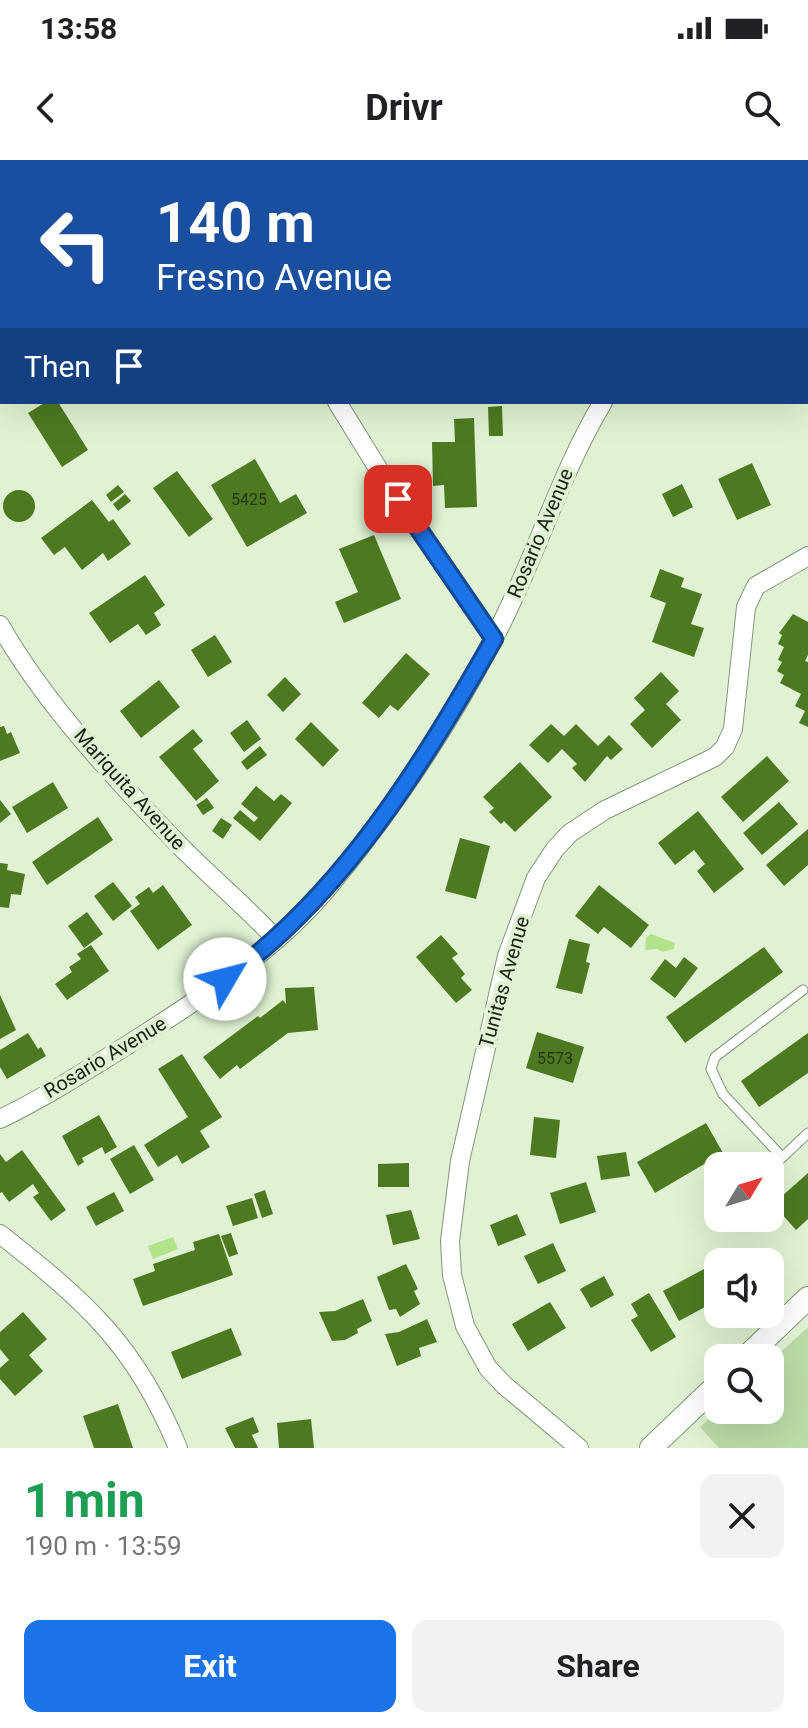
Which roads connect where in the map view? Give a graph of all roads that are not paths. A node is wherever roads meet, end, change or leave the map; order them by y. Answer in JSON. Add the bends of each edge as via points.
{"nodes":[{"id":1,"x":338,"y":404,"type":"edge"},
{"id":2,"x":602,"y":404,"type":"edge"},
{"id":3,"x":808,"y":556,"type":"edge"},
{"id":4,"x":0,"y":625,"type":"edge"},
{"id":5,"x":494,"y":639,"type":"junction"},
{"id":6,"x":276,"y":939,"type":"junction"},
{"id":7,"x":803,"y":990,"type":"dead end"},
{"id":8,"x":0,"y":1119,"type":"edge"},
{"id":9,"x":808,"y":1133,"type":"edge"},
{"id":10,"x":777,"y":1152,"type":"edge"},
{"id":11,"x":784,"y":1155,"type":"edge"},
{"id":12,"x":0,"y":1234,"type":"edge"},
{"id":13,"x":808,"y":1298,"type":"edge"},
{"id":14,"x":760,"y":1344,"type":"edge"},
{"id":15,"x":704,"y":1397,"type":"edge"},
{"id":16,"x":178,"y":1448,"type":"edge"},
{"id":17,"x":579,"y":1448,"type":"edge"},
{"id":18,"x":651,"y":1448,"type":"edge"}],
"edges":[{"from":1,"to":5,"type":"street"},
{"from":2,"to":5,"type":"street","name":"Rosario Avenue","via":[[574,454]]},
{"from":3,"to":17,"type":"street","name":"Tunitas Avenue","via":[[756,586],[746,607],[733,729],[725,747],[570,833],[536,878],[507,956],[460,1161],[450,1241],[452,1275],[465,1326],[488,1368]]},
{"from":4,"to":6,"type":"street","name":"Mariquita Avenue","via":[[22,664],[108,768]]},
{"from":5,"to":6,"type":"street","name":"Rosario Avenue","via":[[436,739],[381,816],[325,891]]},
{"from":6,"to":8,"type":"street","name":"Rosario Avenue","via":[[179,1012]]},
{"from":7,"to":10,"type":"lane","via":[[715,1057],[711,1069],[723,1094]]},
{"from":9,"to":11,"type":"lane"},
{"from":12,"to":16,"type":"street","via":[[58,1280],[114,1335],[151,1391]]},
{"from":13,"to":14,"type":"street"},
{"from":15,"to":18,"type":"street"}]}
